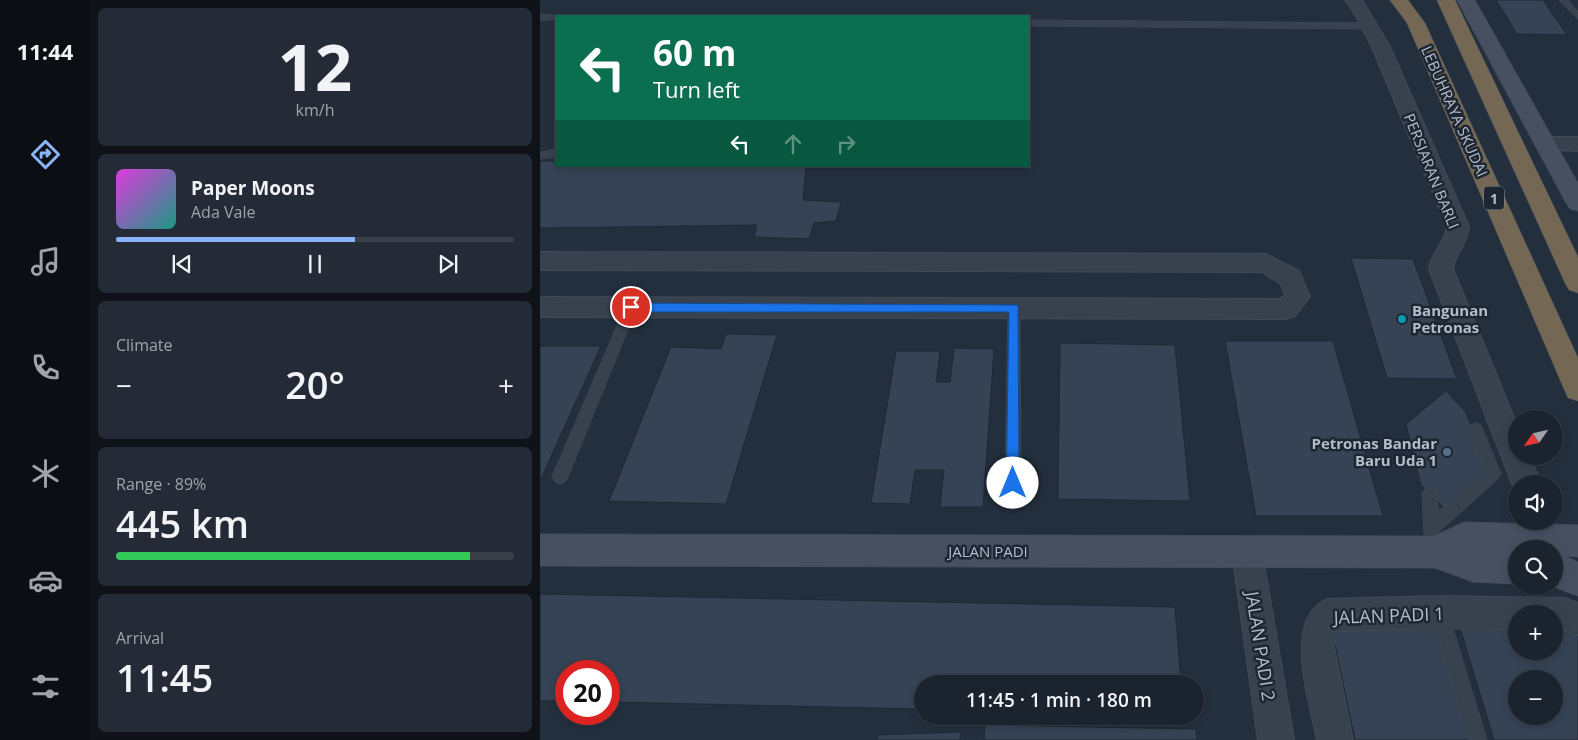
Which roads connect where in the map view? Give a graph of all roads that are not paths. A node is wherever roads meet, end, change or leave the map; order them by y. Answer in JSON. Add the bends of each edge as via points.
{"nodes":[{"id":1,"x":1353,"y":0,"type":"edge"},
{"id":2,"x":1399,"y":0,"type":"edge"},
{"id":3,"x":1420,"y":0,"type":"edge"},
{"id":4,"x":1446,"y":0,"type":"edge"},
{"id":5,"x":1466,"y":0,"type":"edge"},
{"id":6,"x":1563,"y":0,"type":"edge"},
{"id":7,"x":1578,"y":16,"type":"edge"},
{"id":8,"x":540,"y":17,"type":"edge"},
{"id":9,"x":555,"y":18,"type":"edge"},
{"id":10,"x":1030,"y":23,"type":"edge"},
{"id":11,"x":1369,"y":26,"type":"junction"},
{"id":12,"x":1545,"y":144,"type":"junction"},
{"id":13,"x":1578,"y":144,"type":"edge"},
{"id":14,"x":555,"y":153,"type":"edge"},
{"id":15,"x":543,"y":156,"type":"dead end"},
{"id":16,"x":1577,"y":200,"type":"edge"},
{"id":17,"x":1554,"y":234,"type":"junction"},
{"id":18,"x":540,"y":261,"type":"edge"},
{"id":19,"x":1578,"y":283,"type":"edge"},
{"id":20,"x":540,"y":307,"type":"edge"},
{"id":21,"x":631,"y":307,"type":"junction"},
{"id":22,"x":1014,"y":308,"type":"junction"},
{"id":23,"x":1578,"y":389,"type":"edge"},
{"id":24,"x":1502,"y":423,"type":"junction"},
{"id":25,"x":1523,"y":475,"type":"edge"},
{"id":26,"x":560,"y":477,"type":"dead end"},
{"id":27,"x":1013,"y":483,"type":"dead end"},
{"id":28,"x":1430,"y":494,"type":"dead end"},
{"id":29,"x":1434,"y":540,"type":"junction"},
{"id":30,"x":1508,"y":541,"type":"edge"},
{"id":31,"x":540,"y":550,"type":"edge"},
{"id":32,"x":1247,"y":552,"type":"junction"},
{"id":33,"x":1508,"y":568,"type":"edge"},
{"id":34,"x":1563,"y":572,"type":"edge"},
{"id":35,"x":1578,"y":579,"type":"edge"},
{"id":36,"x":1440,"y":612,"type":"junction"},
{"id":37,"x":1578,"y":620,"type":"edge"},
{"id":38,"x":1276,"y":740,"type":"edge"},
{"id":39,"x":1335,"y":740,"type":"edge"},
{"id":40,"x":1478,"y":740,"type":"edge"}],
"edges":[{"from":1,"to":11,"type":"street","name":"PERSIARAN BARLI"},
{"from":2,"to":23,"type":"highway","name":"LEBUHRAYA SKUDAI","number":"1","via":[[1416,22]]},
{"from":3,"to":17,"type":"highway","via":[[1522,197]]},
{"from":4,"to":17,"type":"highway"},
{"from":5,"to":12,"type":"street"},
{"from":6,"to":7,"type":"lane"},
{"from":8,"to":9,"type":"lane"},
{"from":10,"to":11,"type":"lane"},
{"from":11,"to":24,"type":"street","name":"PERSIARAN BARLI","via":[[1458,227],[1458,237],[1441,260],[1441,269]]},
{"from":12,"to":13,"type":"street"},
{"from":12,"to":16,"type":"street"},
{"from":14,"to":15,"type":"lane"},
{"from":17,"to":19,"type":"highway"},
{"from":18,"to":22,"type":"street","via":[[1266,262],[1291,278],[1298,298],[1286,309]]},
{"from":20,"to":21,"type":"street"},
{"from":21,"to":22,"type":"street"},
{"from":21,"to":26,"type":"lane"},
{"from":22,"to":27,"type":"lane"},
{"from":24,"to":25,"type":"street","name":"PERSIARAN BARLI"},
{"from":24,"to":29,"type":"lane","via":[[1475,431],[1493,474]]},
{"from":28,"to":29,"type":"lane"},
{"from":29,"to":30,"type":"street","name":"JALAN PADI"},
{"from":29,"to":32,"type":"street","name":"JALAN PADI"},
{"from":29,"to":33,"type":"street","name":"JALAN PADI","via":[[1473,566]]},
{"from":31,"to":32,"type":"street","name":"JALAN PADI"},
{"from":32,"to":38,"type":"street","name":"JALAN PADI 2"},
{"from":34,"to":35,"type":"street","name":"JALAN PADI"},
{"from":36,"to":37,"type":"street","name":"JALAN PADI 1","via":[[1564,614]]},
{"from":36,"to":39,"type":"street","name":"JALAN PADI 1","via":[[1328,614],[1320,626],[1317,647]]},
{"from":36,"to":40,"type":"lane"}]}
